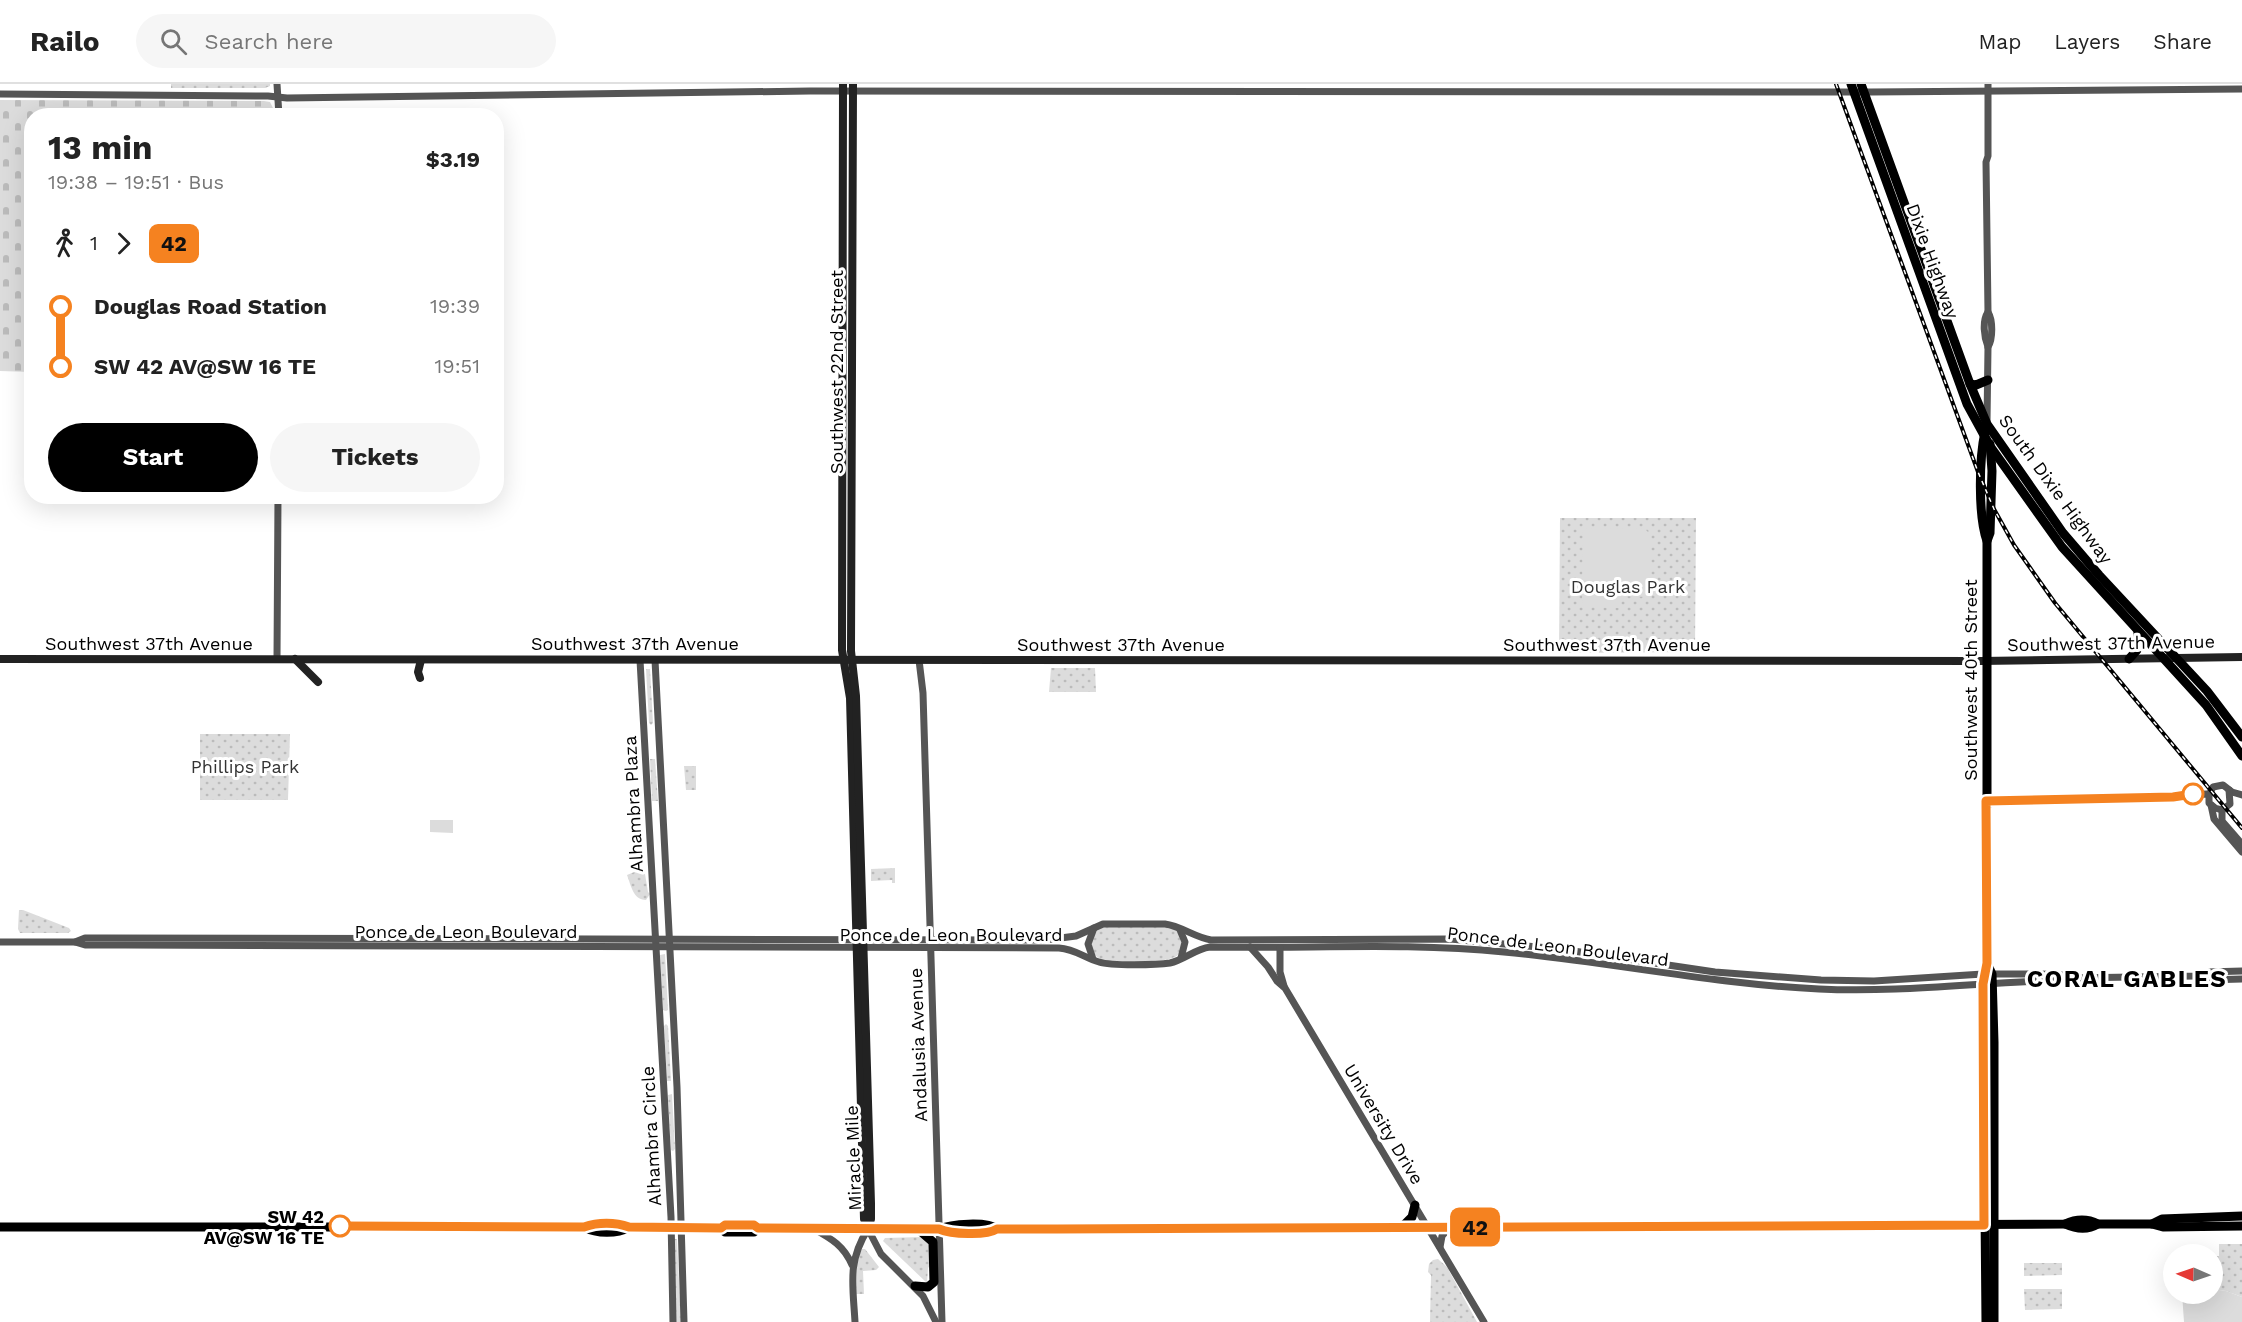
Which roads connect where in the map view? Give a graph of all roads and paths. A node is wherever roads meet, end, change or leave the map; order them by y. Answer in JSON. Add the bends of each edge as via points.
{"nodes":[{"id":1,"x":278,"y":84,"type":"edge"},
{"id":2,"x":848,"y":87,"type":"edge"},
{"id":3,"x":1988,"y":87,"type":"edge"},
{"id":4,"x":1858,"y":88,"type":"edge"},
{"id":5,"x":2242,"y":89,"type":"edge"},
{"id":6,"x":0,"y":94,"type":"edge"},
{"id":7,"x":278,"y":97,"type":"junction"},
{"id":8,"x":279,"y":108,"type":"edge"},
{"id":9,"x":843,"y":195,"type":"junction"},
{"id":10,"x":854,"y":198,"type":"junction"},
{"id":11,"x":1988,"y":380,"type":"junction"},
{"id":12,"x":1970,"y":384,"type":"junction"},
{"id":13,"x":1987,"y":424,"type":"junction"},
{"id":14,"x":1984,"y":437,"type":"junction"},
{"id":15,"x":1990,"y":446,"type":"junction"},
{"id":16,"x":278,"y":504,"type":"edge"},
{"id":17,"x":1987,"y":541,"type":"junction"},
{"id":18,"x":2138,"y":632,"type":"junction"},
{"id":19,"x":2242,"y":657,"type":"edge"},
{"id":20,"x":0,"y":659,"type":"edge"},
{"id":21,"x":277,"y":659,"type":"junction"},
{"id":22,"x":295,"y":659,"type":"junction"},
{"id":23,"x":2129,"y":659,"type":"junction"},
{"id":24,"x":2163,"y":659,"type":"junction"},
{"id":25,"x":2176,"y":659,"type":"junction"},
{"id":26,"x":421,"y":660,"type":"junction"},
{"id":27,"x":640,"y":660,"type":"junction"},
{"id":28,"x":655,"y":660,"type":"junction"},
{"id":29,"x":842,"y":660,"type":"junction"},
{"id":30,"x":852,"y":660,"type":"junction"},
{"id":31,"x":919,"y":660,"type":"junction"},
{"id":32,"x":1987,"y":661,"type":"junction"},
{"id":33,"x":420,"y":678,"type":"dead end"},
{"id":34,"x":318,"y":682,"type":"dead end"},
{"id":35,"x":657,"y":729,"type":"junction"},
{"id":36,"x":645,"y":732,"type":"junction"},
{"id":37,"x":2242,"y":737,"type":"edge"},
{"id":38,"x":658,"y":748,"type":"junction"},
{"id":39,"x":646,"y":749,"type":"junction"},
{"id":40,"x":2242,"y":756,"type":"edge"},
{"id":41,"x":2229,"y":790,"type":"junction"},
{"id":42,"x":2242,"y":795,"type":"edge"},
{"id":43,"x":1986,"y":801,"type":"junction"},
{"id":44,"x":2210,"y":801,"type":"junction"},
{"id":45,"x":2222,"y":810,"type":"junction"},
{"id":46,"x":650,"y":834,"type":"junction"},
{"id":47,"x":663,"y":842,"type":"junction"},
{"id":48,"x":2242,"y":844,"type":"edge"},
{"id":49,"x":2242,"y":852,"type":"edge"},
{"id":50,"x":1094,"y":928,"type":"junction"},
{"id":51,"x":1179,"y":929,"type":"junction"},
{"id":52,"x":0,"y":942,"type":"edge"},
{"id":53,"x":655,"y":944,"type":"junction"},
{"id":54,"x":668,"y":944,"type":"junction"},
{"id":55,"x":931,"y":944,"type":"junction"},
{"id":56,"x":860,"y":945,"type":"junction"},
{"id":57,"x":1250,"y":947,"type":"junction"},
{"id":58,"x":1280,"y":948,"type":"junction"},
{"id":59,"x":1181,"y":958,"type":"junction"},
{"id":60,"x":1093,"y":959,"type":"junction"},
{"id":61,"x":2242,"y":971,"type":"edge"},
{"id":62,"x":2195,"y":976,"type":"junction"},
{"id":63,"x":1988,"y":979,"type":"junction"},
{"id":64,"x":2242,"y":979,"type":"edge"},
{"id":65,"x":1285,"y":988,"type":"junction"},
{"id":66,"x":659,"y":1009,"type":"junction"},
{"id":67,"x":672,"y":1009,"type":"junction"},
{"id":68,"x":673,"y":1026,"type":"junction"},
{"id":69,"x":660,"y":1028,"type":"junction"},
{"id":70,"x":679,"y":1149,"type":"junction"},
{"id":71,"x":667,"y":1151,"type":"junction"},
{"id":72,"x":680,"y":1165,"type":"junction"},
{"id":73,"x":668,"y":1166,"type":"junction"},
{"id":74,"x":1415,"y":1205,"type":"junction"},
{"id":75,"x":2242,"y":1216,"type":"edge"},
{"id":76,"x":1989,"y":1224,"type":"junction"},
{"id":77,"x":2152,"y":1224,"type":"junction"},
{"id":78,"x":2242,"y":1226,"type":"edge"},
{"id":79,"x":0,"y":1227,"type":"edge"},
{"id":80,"x":629,"y":1227,"type":"junction"},
{"id":81,"x":1402,"y":1227,"type":"junction"},
{"id":82,"x":1428,"y":1227,"type":"junction"},
{"id":83,"x":1450,"y":1227,"type":"junction"},
{"id":84,"x":677,"y":1228,"type":"junction"},
{"id":85,"x":758,"y":1228,"type":"junction"},
{"id":86,"x":814,"y":1228,"type":"junction"},
{"id":87,"x":588,"y":1229,"type":"junction"},
{"id":88,"x":868,"y":1229,"type":"junction"},
{"id":89,"x":918,"y":1229,"type":"junction"},
{"id":90,"x":939,"y":1229,"type":"junction"},
{"id":91,"x":723,"y":1230,"type":"junction"},
{"id":92,"x":1440,"y":1247,"type":"junction"},
{"id":93,"x":852,"y":1268,"type":"junction"},
{"id":94,"x":915,"y":1286,"type":"junction"},
{"id":95,"x":673,"y":1322,"type":"edge"},
{"id":96,"x":684,"y":1322,"type":"edge"},
{"id":97,"x":855,"y":1322,"type":"edge"},
{"id":98,"x":936,"y":1322,"type":"edge"},
{"id":99,"x":942,"y":1322,"type":"edge"},
{"id":100,"x":1484,"y":1322,"type":"edge"},
{"id":101,"x":1986,"y":1322,"type":"edge"},
{"id":102,"x":1994,"y":1322,"type":"edge"}],
"edges":[{"from":1,"to":7,"type":"street"},
{"from":2,"to":4,"type":"street"},
{"from":2,"to":7,"type":"street"},
{"from":2,"to":9,"type":"main road","name":"Southwest 22nd Street"},
{"from":2,"to":10,"type":"main road","name":"Southwest 22nd Street"},
{"from":3,"to":4,"type":"street"},
{"from":3,"to":5,"type":"street"},
{"from":3,"to":11,"type":"street"},
{"from":4,"to":12,"type":"main road","name":"South Dixie Highway"},
{"from":4,"to":14,"type":"main road","name":"Dixie Highway","via":[[1967,404]]},
{"from":6,"to":7,"type":"street"},
{"from":7,"to":8,"type":"street"},
{"from":9,"to":10,"type":"main road"},
{"from":9,"to":29,"type":"main road","name":"Southwest 22nd Street"},
{"from":10,"to":30,"type":"main road","name":"Southwest 22nd Street"},
{"from":11,"to":12,"type":"main road"},
{"from":11,"to":13,"type":"street"},
{"from":12,"to":13,"type":"main road","name":"South Dixie Highway"},
{"from":13,"to":14,"type":"main road","name":"Southwest 40th Street"},
{"from":13,"to":15,"type":"main road","name":"Southwest 40th Street"},
{"from":13,"to":25,"type":"main road","name":"South Dixie Highway","via":[[2073,546]]},
{"from":14,"to":15,"type":"main road","name":"Dixie Highway"},
{"from":14,"to":17,"type":"main road","name":"Southwest 40th Street","via":[[1981,497]]},
{"from":15,"to":17,"type":"main road","name":"Southwest 40th Street"},
{"from":15,"to":18,"type":"main road","name":"South Dixie Highway","via":[[2062,547]]},
{"from":16,"to":21,"type":"street"},
{"from":17,"to":32,"type":"main road","name":"Southwest 40th Street"},
{"from":18,"to":23,"type":"main road","via":[[2139,645]]},
{"from":18,"to":24,"type":"main road","name":"South Dixie Highway"},
{"from":19,"to":25,"type":"main road","name":"Southwest 37th Avenue"},
{"from":20,"to":21,"type":"main road","name":"Southwest 37th Avenue"},
{"from":21,"to":22,"type":"main road","name":"Southwest 37th Avenue"},
{"from":22,"to":26,"type":"main road","name":"Southwest 37th Avenue"},
{"from":22,"to":34,"type":"main road"},
{"from":23,"to":24,"type":"main road","name":"Southwest 37th Avenue"},
{"from":23,"to":32,"type":"main road","name":"Southwest 37th Avenue"},
{"from":24,"to":25,"type":"main road","name":"Southwest 37th Avenue"},
{"from":24,"to":40,"type":"main road","name":"South Dixie Highway","via":[[2211,712]]},
{"from":25,"to":37,"type":"main road","name":"South Dixie Highway"},
{"from":26,"to":27,"type":"main road","name":"Southwest 37th Avenue"},
{"from":26,"to":33,"type":"main road"},
{"from":27,"to":28,"type":"main road","name":"Southwest 37th Avenue"},
{"from":27,"to":36,"type":"street","name":"Alhambra Plaza"},
{"from":28,"to":29,"type":"main road","name":"Southwest 37th Avenue"},
{"from":28,"to":35,"type":"street","name":"Alhambra Plaza"},
{"from":29,"to":30,"type":"main road","name":"Southwest 37th Avenue"},
{"from":29,"to":56,"type":"main road","name":"Miracle Mile","via":[[850,698]]},
{"from":30,"to":31,"type":"main road","name":"Southwest 37th Avenue"},
{"from":30,"to":56,"type":"main road","name":"Miracle Mile"},
{"from":31,"to":32,"type":"main road","name":"Southwest 37th Avenue"},
{"from":31,"to":55,"type":"street","name":"Andalusia Avenue"},
{"from":32,"to":43,"type":"main road","name":"Southwest 40th Street"},
{"from":35,"to":36,"type":"street"},
{"from":35,"to":38,"type":"street","name":"Alhambra Plaza"},
{"from":36,"to":39,"type":"street","name":"Alhambra Plaza"},
{"from":38,"to":39,"type":"street"},
{"from":38,"to":47,"type":"street","name":"Alhambra Plaza"},
{"from":39,"to":46,"type":"street","name":"Alhambra Plaza"},
{"from":41,"to":42,"type":"street"},
{"from":41,"to":44,"type":"street","via":[[2218,784],[2211,789]]},
{"from":41,"to":45,"type":"street","via":[[2230,804]]},
{"from":43,"to":44,"type":"street","via":[[2207,794]]},
{"from":43,"to":63,"type":"main road","name":"Southwest 40th Street"},
{"from":44,"to":45,"type":"street"},
{"from":44,"to":49,"type":"street","via":[[2214,819]]},
{"from":45,"to":48,"type":"street","via":[[2222,821]]},
{"from":46,"to":47,"type":"street"},
{"from":46,"to":53,"type":"street","name":"Alhambra Plaza"},
{"from":47,"to":54,"type":"street","name":"Alhambra Plaza"},
{"from":50,"to":51,"type":"street","name":"Ponce de Leon Boulevard","via":[[1103,924],[1165,924]]},
{"from":50,"to":55,"type":"street","name":"Ponce de Leon Boulevard","via":[[1059,939]]},
{"from":50,"to":60,"type":"street","via":[[1088,944]]},
{"from":51,"to":59,"type":"street","via":[[1185,942]]},
{"from":51,"to":63,"type":"street","name":"Ponce de Leon Boulevard","via":[[1213,940],[1477,940],[1769,977],[1874,981]]},
{"from":52,"to":53,"type":"street","name":"Ponce de Leon Boulevard"},
{"from":53,"to":54,"type":"street","name":"Ponce de Leon Boulevard"},
{"from":53,"to":66,"type":"street","name":"Alhambra Circle"},
{"from":54,"to":56,"type":"street","name":"Ponce de Leon Boulevard"},
{"from":54,"to":67,"type":"street","name":"Alhambra Circle"},
{"from":55,"to":56,"type":"street","name":"Ponce de Leon Boulevard"},
{"from":55,"to":60,"type":"street","name":"Ponce de Leon Boulevard","via":[[1062,948]]},
{"from":55,"to":90,"type":"street","name":"Andalusia Avenue"},
{"from":56,"to":88,"type":"main road","name":"Miracle Mile","via":[[871,1203]]},
{"from":57,"to":58,"type":"street","name":"Ponce de Leon Boulevard"},
{"from":57,"to":59,"type":"street","name":"Ponce de Leon Boulevard","via":[[1207,947]]},
{"from":57,"to":65,"type":"street","name":"University Drive"},
{"from":58,"to":63,"type":"street","name":"Ponce de Leon Boulevard","via":[[1454,948],[1558,958],[1715,981],[1821,989],[1926,988]]},
{"from":58,"to":65,"type":"street"},
{"from":59,"to":60,"type":"street","name":"Ponce de Leon Boulevard","via":[[1171,963],[1103,963]]},
{"from":61,"to":62,"type":"street","name":"Ponce de Leon Boulevard"},
{"from":62,"to":63,"type":"street","name":"Ponce de Leon Boulevard","via":[[2056,975]]},
{"from":62,"to":64,"type":"street","name":"Ponce de Leon Boulevard","via":[[2207,980]]},
{"from":63,"to":76,"type":"main road","name":"Southwest 40th Street"},
{"from":65,"to":74,"type":"street","name":"University Drive"},
{"from":66,"to":67,"type":"street","via":[[667,1014]]},
{"from":66,"to":69,"type":"street","name":"Alhambra Circle"},
{"from":67,"to":68,"type":"street","name":"Alhambra Circle"},
{"from":68,"to":69,"type":"street","via":[[666,1022]]},
{"from":68,"to":70,"type":"street","name":"Alhambra Circle"},
{"from":69,"to":71,"type":"street","name":"Alhambra Circle"},
{"from":70,"to":71,"type":"street","via":[[673,1154]]},
{"from":70,"to":72,"type":"street","name":"Alhambra Circle"},
{"from":71,"to":73,"type":"street","name":"Alhambra Circle"},
{"from":72,"to":73,"type":"street","via":[[673,1162]]},
{"from":72,"to":84,"type":"street","name":"Alhambra Circle"},
{"from":73,"to":84,"type":"street","name":"Alhambra Circle"},
{"from":74,"to":81,"type":"main road","via":[[1412,1217]]},
{"from":74,"to":82,"type":"street","name":"University Drive"},
{"from":75,"to":77,"type":"main road","via":[[2162,1219]]},
{"from":76,"to":77,"type":"main road","via":[[2091,1228],[2098,1224]]},
{"from":76,"to":83,"type":"main road"},
{"from":76,"to":101,"type":"main road","name":"Southwest 40th Street"},
{"from":76,"to":102,"type":"main road","name":"Southwest 40th Street"},
{"from":77,"to":78,"type":"main road"},
{"from":79,"to":87,"type":"main road"},
{"from":80,"to":84,"type":"main road"},
{"from":80,"to":87,"type":"main road","via":[[621,1232]]},
{"from":80,"to":87,"type":"main road","via":[[593,1224]]},
{"from":81,"to":82,"type":"main road"},
{"from":81,"to":90,"type":"main road","via":[[997,1229],[962,1233]]},
{"from":82,"to":83,"type":"main road"},
{"from":82,"to":92,"type":"street","name":"University Drive"},
{"from":83,"to":92,"type":"street","via":[[1442,1236]]},
{"from":84,"to":91,"type":"main road"},
{"from":84,"to":95,"type":"street","name":"Alhambra Circle"},
{"from":84,"to":96,"type":"street","name":"Alhambra Circle"},
{"from":85,"to":86,"type":"main road"},
{"from":85,"to":91,"type":"main road","via":[[754,1232]]},
{"from":85,"to":91,"type":"main road","via":[[725,1225]]},
{"from":86,"to":88,"type":"main road"},
{"from":86,"to":93,"type":"street","via":[[838,1242]]},
{"from":88,"to":89,"type":"main road"},
{"from":88,"to":93,"type":"street","via":[[856,1250]]},
{"from":88,"to":94,"type":"street","via":[[881,1254]]},
{"from":89,"to":90,"type":"main road"},
{"from":89,"to":94,"type":"main road","via":[[933,1242],[934,1282],[928,1287]]},
{"from":90,"to":99,"type":"street","name":"Andalusia Avenue"},
{"from":92,"to":100,"type":"street","name":"University Drive"},
{"from":93,"to":97,"type":"street"},
{"from":94,"to":98,"type":"street"}]}
